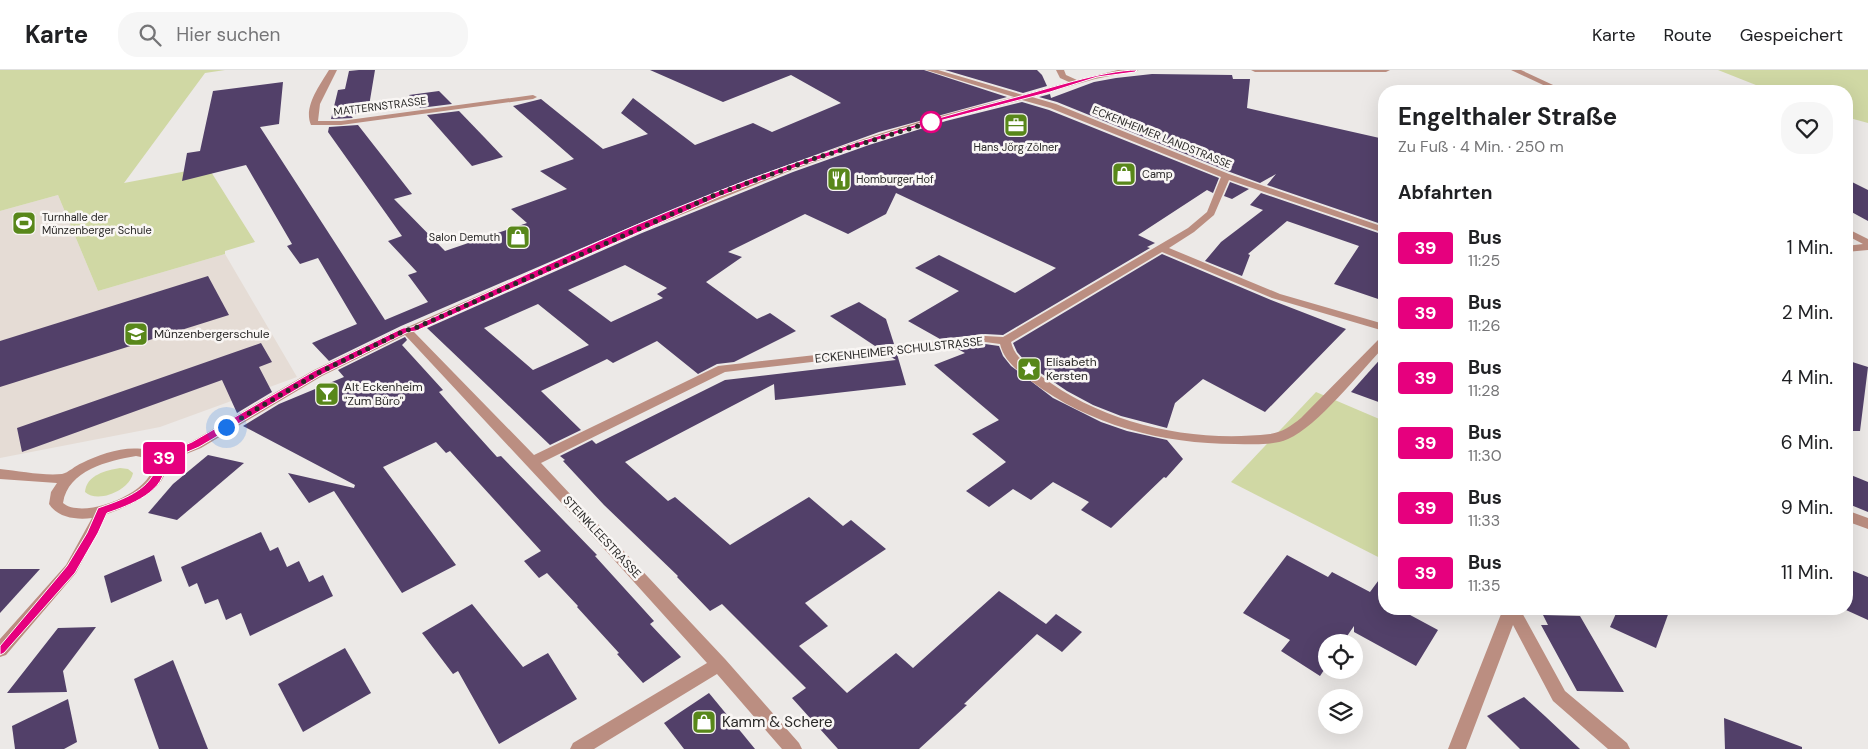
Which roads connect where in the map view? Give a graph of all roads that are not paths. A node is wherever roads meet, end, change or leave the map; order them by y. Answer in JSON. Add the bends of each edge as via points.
{"nodes":[{"id":1,"x":332,"y":70,"type":"edge"},
{"id":2,"x":930,"y":70,"type":"edge"},
{"id":3,"x":1060,"y":70,"type":"edge"},
{"id":4,"x":1135,"y":70,"type":"edge"},
{"id":5,"x":1255,"y":70,"type":"edge"},
{"id":6,"x":1386,"y":70,"type":"edge"},
{"id":7,"x":1515,"y":70,"type":"edge"},
{"id":8,"x":1075,"y":82,"type":"junction"},
{"id":9,"x":1549,"y":85,"type":"edge"},
{"id":10,"x":533,"y":97,"type":"dead end"},
{"id":11,"x":1025,"y":97,"type":"junction"},
{"id":12,"x":1226,"y":176,"type":"junction"},
{"id":13,"x":1378,"y":228,"type":"edge"},
{"id":14,"x":1853,"y":236,"type":"edge"},
{"id":15,"x":1868,"y":243,"type":"edge"},
{"id":16,"x":1868,"y":247,"type":"edge"},
{"id":17,"x":1161,"y":248,"type":"junction"},
{"id":18,"x":1853,"y":248,"type":"edge"},
{"id":19,"x":1378,"y":326,"type":"edge"},
{"id":20,"x":406,"y":330,"type":"junction"},
{"id":21,"x":1005,"y":341,"type":"junction"},
{"id":22,"x":1378,"y":346,"type":"edge"},
{"id":23,"x":159,"y":460,"type":"junction"},
{"id":24,"x":533,"y":461,"type":"junction"},
{"id":25,"x":0,"y":474,"type":"edge"},
{"id":26,"x":67,"y":479,"type":"junction"},
{"id":27,"x":102,"y":511,"type":"junction"},
{"id":28,"x":1853,"y":518,"type":"edge"},
{"id":29,"x":1868,"y":524,"type":"edge"},
{"id":30,"x":1509,"y":615,"type":"edge"},
{"id":31,"x":1514,"y":615,"type":"edge"},
{"id":32,"x":0,"y":650,"type":"edge"},
{"id":33,"x":719,"y":664,"type":"junction"},
{"id":34,"x":579,"y":749,"type":"edge"},
{"id":35,"x":793,"y":749,"type":"edge"},
{"id":36,"x":1456,"y":749,"type":"edge"},
{"id":37,"x":1621,"y":749,"type":"edge"}],
"edges":[{"from":1,"to":10,"type":"street","name":"MATTERNSTRASSE","via":[[320,92],[312,116],[314,124],[507,104]]},
{"from":2,"to":11,"type":"street","name":"ECKENHEIMER LANDSTRASSE"},
{"from":3,"to":8,"type":"street","via":[[1063,76]]},
{"from":4,"to":8,"type":"street","via":[[1112,72]]},
{"from":5,"to":6,"type":"street"},
{"from":7,"to":9,"type":"street"},
{"from":8,"to":11,"type":"street"},
{"from":11,"to":12,"type":"street","name":"ECKENHEIMER LANDSTRASSE"},
{"from":11,"to":20,"type":"street","via":[[918,125],[715,195]]},
{"from":12,"to":13,"type":"street","name":"ECKENHEIMER LANDSTRASSE"},
{"from":12,"to":17,"type":"street","via":[[1210,213],[1191,230]]},
{"from":14,"to":15,"type":"street"},
{"from":16,"to":18,"type":"street"},
{"from":17,"to":19,"type":"street","via":[[1276,296]]},
{"from":17,"to":21,"type":"street"},
{"from":20,"to":23,"type":"street","via":[[318,373],[196,445]]},
{"from":20,"to":24,"type":"street","name":"STEINKLEESTRASSE"},
{"from":21,"to":22,"type":"street","via":[[1010,356],[1040,382],[1078,406],[1142,430],[1217,440],[1284,436],[1303,422]]},
{"from":21,"to":24,"type":"street","name":"ECKENHEIMER SCHULSTRASSE","via":[[985,339],[722,369]]},
{"from":23,"to":26,"type":"street","via":[[136,452],[115,455],[97,460]]},
{"from":23,"to":27,"type":"street","via":[[160,470],[154,482],[122,504]]},
{"from":24,"to":33,"type":"street","name":"STEINKLEESTRASSE"},
{"from":25,"to":26,"type":"street"},
{"from":26,"to":27,"type":"street","via":[[56,495],[56,504],[66,512]]},
{"from":27,"to":32,"type":"street","via":[[71,569]]},
{"from":28,"to":29,"type":"street"},
{"from":30,"to":36,"type":"street"},
{"from":31,"to":37,"type":"street","via":[[1559,696]]},
{"from":33,"to":34,"type":"street"},
{"from":33,"to":35,"type":"street","name":"STEINKLEESTRASSE"}]}
